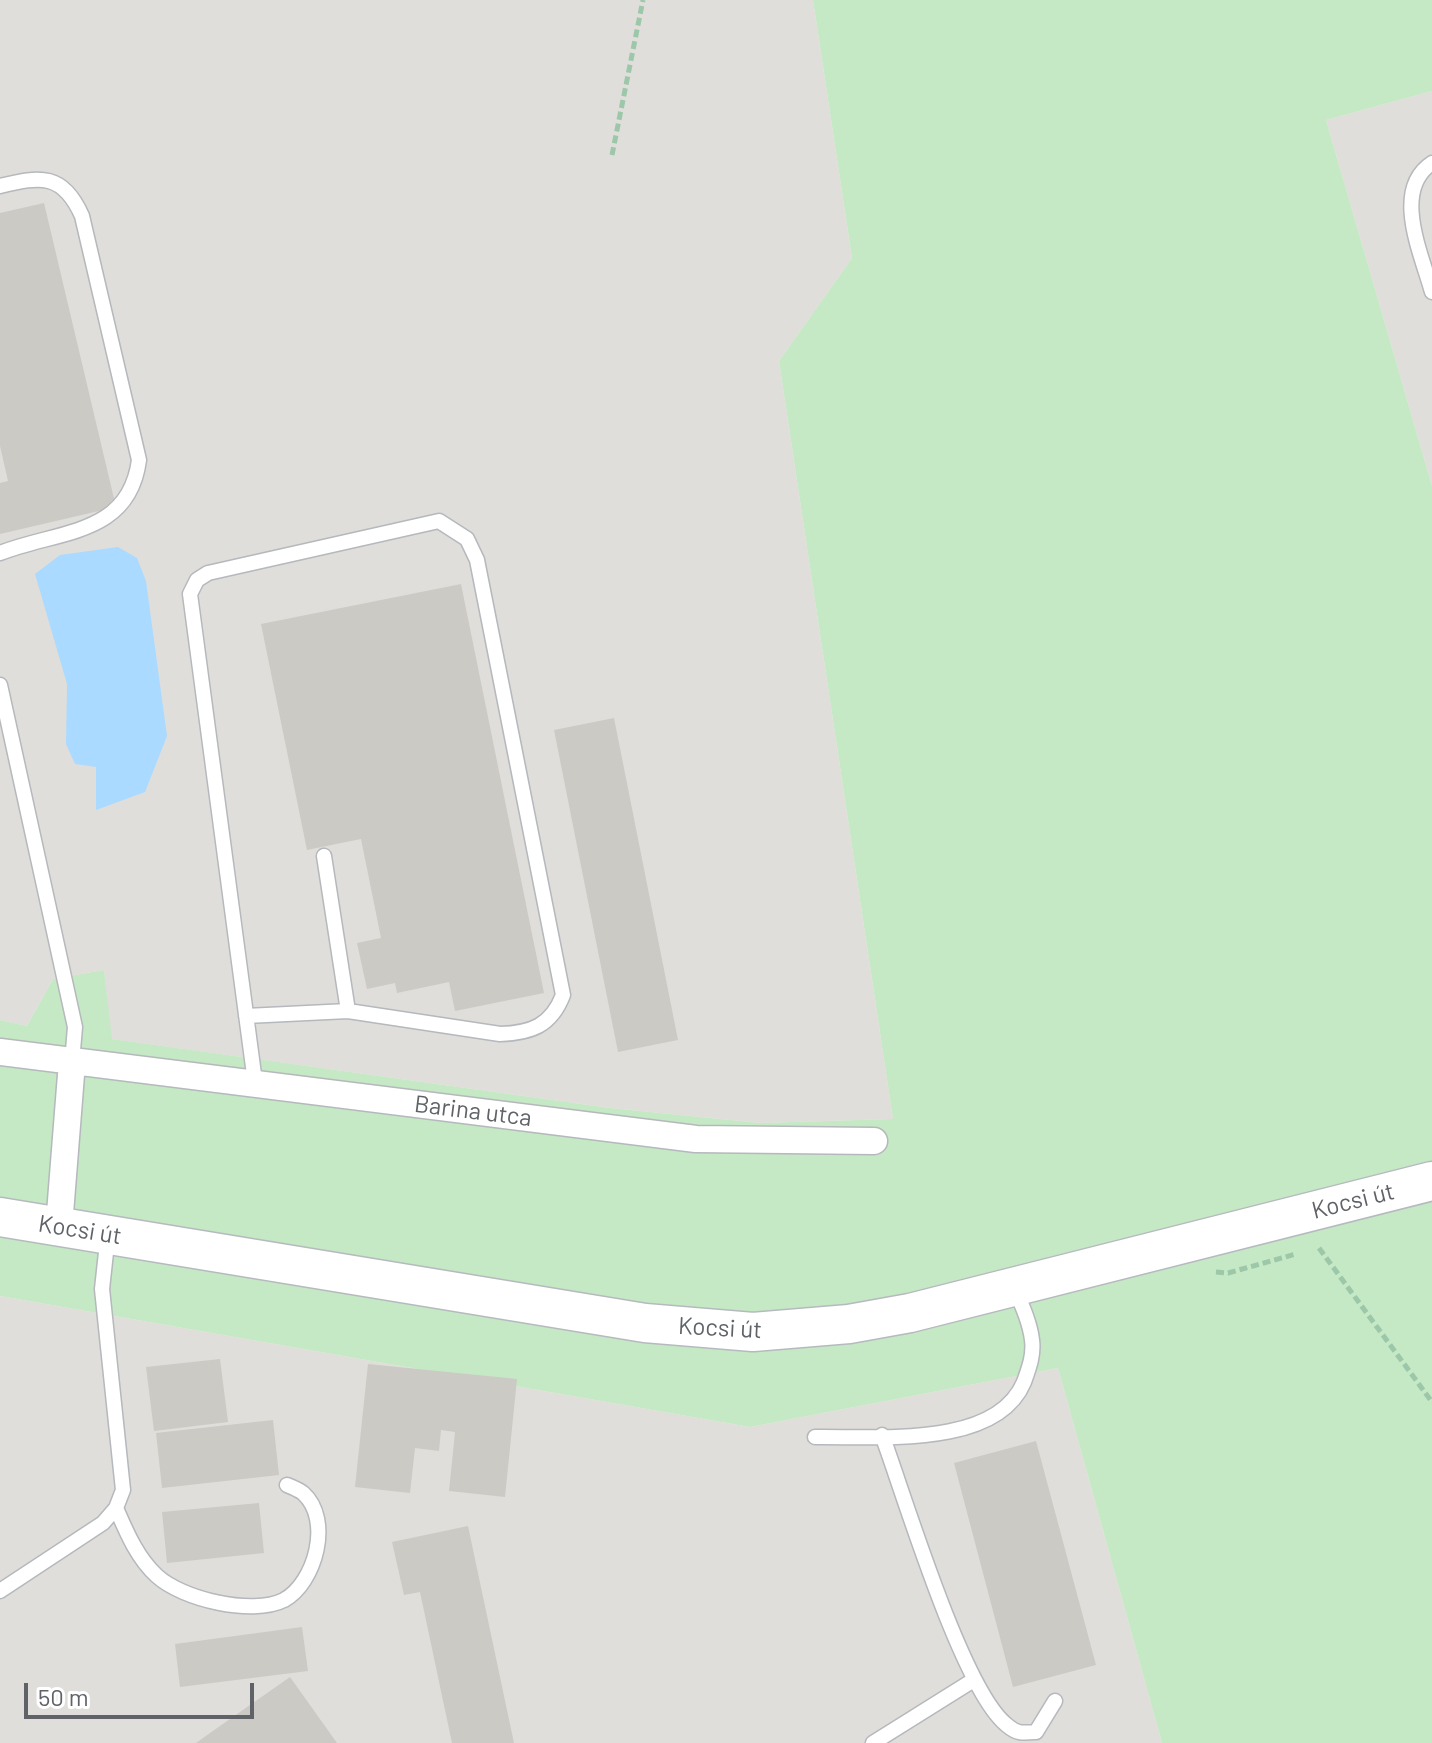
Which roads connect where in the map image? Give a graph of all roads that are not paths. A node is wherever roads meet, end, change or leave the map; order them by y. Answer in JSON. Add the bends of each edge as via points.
{"nodes":[{"id":1,"x":1432,"y":163,"type":"edge"},
{"id":2,"x":0,"y":186,"type":"edge"},
{"id":3,"x":1432,"y":292,"type":"edge"},
{"id":4,"x":0,"y":553,"type":"edge"},
{"id":5,"x":0,"y":685,"type":"edge"},
{"id":6,"x":324,"y":856,"type":"dead end"},
{"id":7,"x":348,"y":1011,"type":"junction"},
{"id":8,"x":246,"y":1016,"type":"junction"},
{"id":9,"x":0,"y":1052,"type":"edge"},
{"id":10,"x":72,"y":1062,"type":"junction"},
{"id":11,"x":255,"y":1082,"type":"junction"},
{"id":12,"x":874,"y":1141,"type":"dead end"},
{"id":13,"x":1432,"y":1181,"type":"edge"},
{"id":14,"x":0,"y":1217,"type":"edge"},
{"id":15,"x":59,"y":1226,"type":"junction"},
{"id":16,"x":108,"y":1234,"type":"junction"},
{"id":17,"x":1014,"y":1287,"type":"junction"},
{"id":18,"x":882,"y":1435,"type":"junction"},
{"id":19,"x":815,"y":1437,"type":"dead end"},
{"id":20,"x":287,"y":1485,"type":"dead end"},
{"id":21,"x":116,"y":1508,"type":"junction"},
{"id":22,"x":0,"y":1591,"type":"edge"},
{"id":23,"x":972,"y":1681,"type":"junction"},
{"id":24,"x":1055,"y":1701,"type":"dead end"},
{"id":25,"x":873,"y":1743,"type":"edge"}],
"edges":[{"from":1,"to":3,"type":"lane","via":[[1413,186],[1410,207]]},
{"from":2,"to":4,"type":"lane","via":[[45,179],[73,196],[139,460],[130,493],[114,514]]},
{"from":5,"to":10,"type":"lane","via":[[75,1027]]},
{"from":6,"to":7,"type":"lane"},
{"from":7,"to":8,"type":"lane"},
{"from":7,"to":8,"type":"lane","via":[[500,1034],[526,1033],[557,1012],[563,995],[477,560],[467,539],[439,521],[208,573],[190,594]]},
{"from":8,"to":11,"type":"lane"},
{"from":9,"to":10,"type":"street","name":"Barina utca"},
{"from":10,"to":11,"type":"street","name":"Barina utca"},
{"from":10,"to":15,"type":"street"},
{"from":11,"to":12,"type":"street","name":"Barina utca","via":[[696,1139]]},
{"from":13,"to":17,"type":"main road","name":"Kocsi út"},
{"from":14,"to":15,"type":"main road","name":"Kocsi út"},
{"from":15,"to":16,"type":"main road","name":"Kocsi út"},
{"from":16,"to":17,"type":"main road","name":"Kocsi út","via":[[698,1329],[790,1331],[849,1324]]},
{"from":16,"to":21,"type":"lane","via":[[102,1289],[123,1490]]},
{"from":17,"to":18,"type":"lane","via":[[1032,1340],[1031,1365],[1010,1406],[967,1429]]},
{"from":18,"to":19,"type":"lane"},
{"from":18,"to":23,"type":"lane"},
{"from":20,"to":21,"type":"lane","via":[[304,1494],[317,1515],[319,1536],[299,1590],[281,1601],[258,1605],[215,1603],[157,1577],[131,1542]]},
{"from":21,"to":22,"type":"lane","via":[[103,1523]]},
{"from":23,"to":24,"type":"lane","via":[[1005,1725],[1020,1733],[1036,1732]]},
{"from":23,"to":25,"type":"lane"}]}
